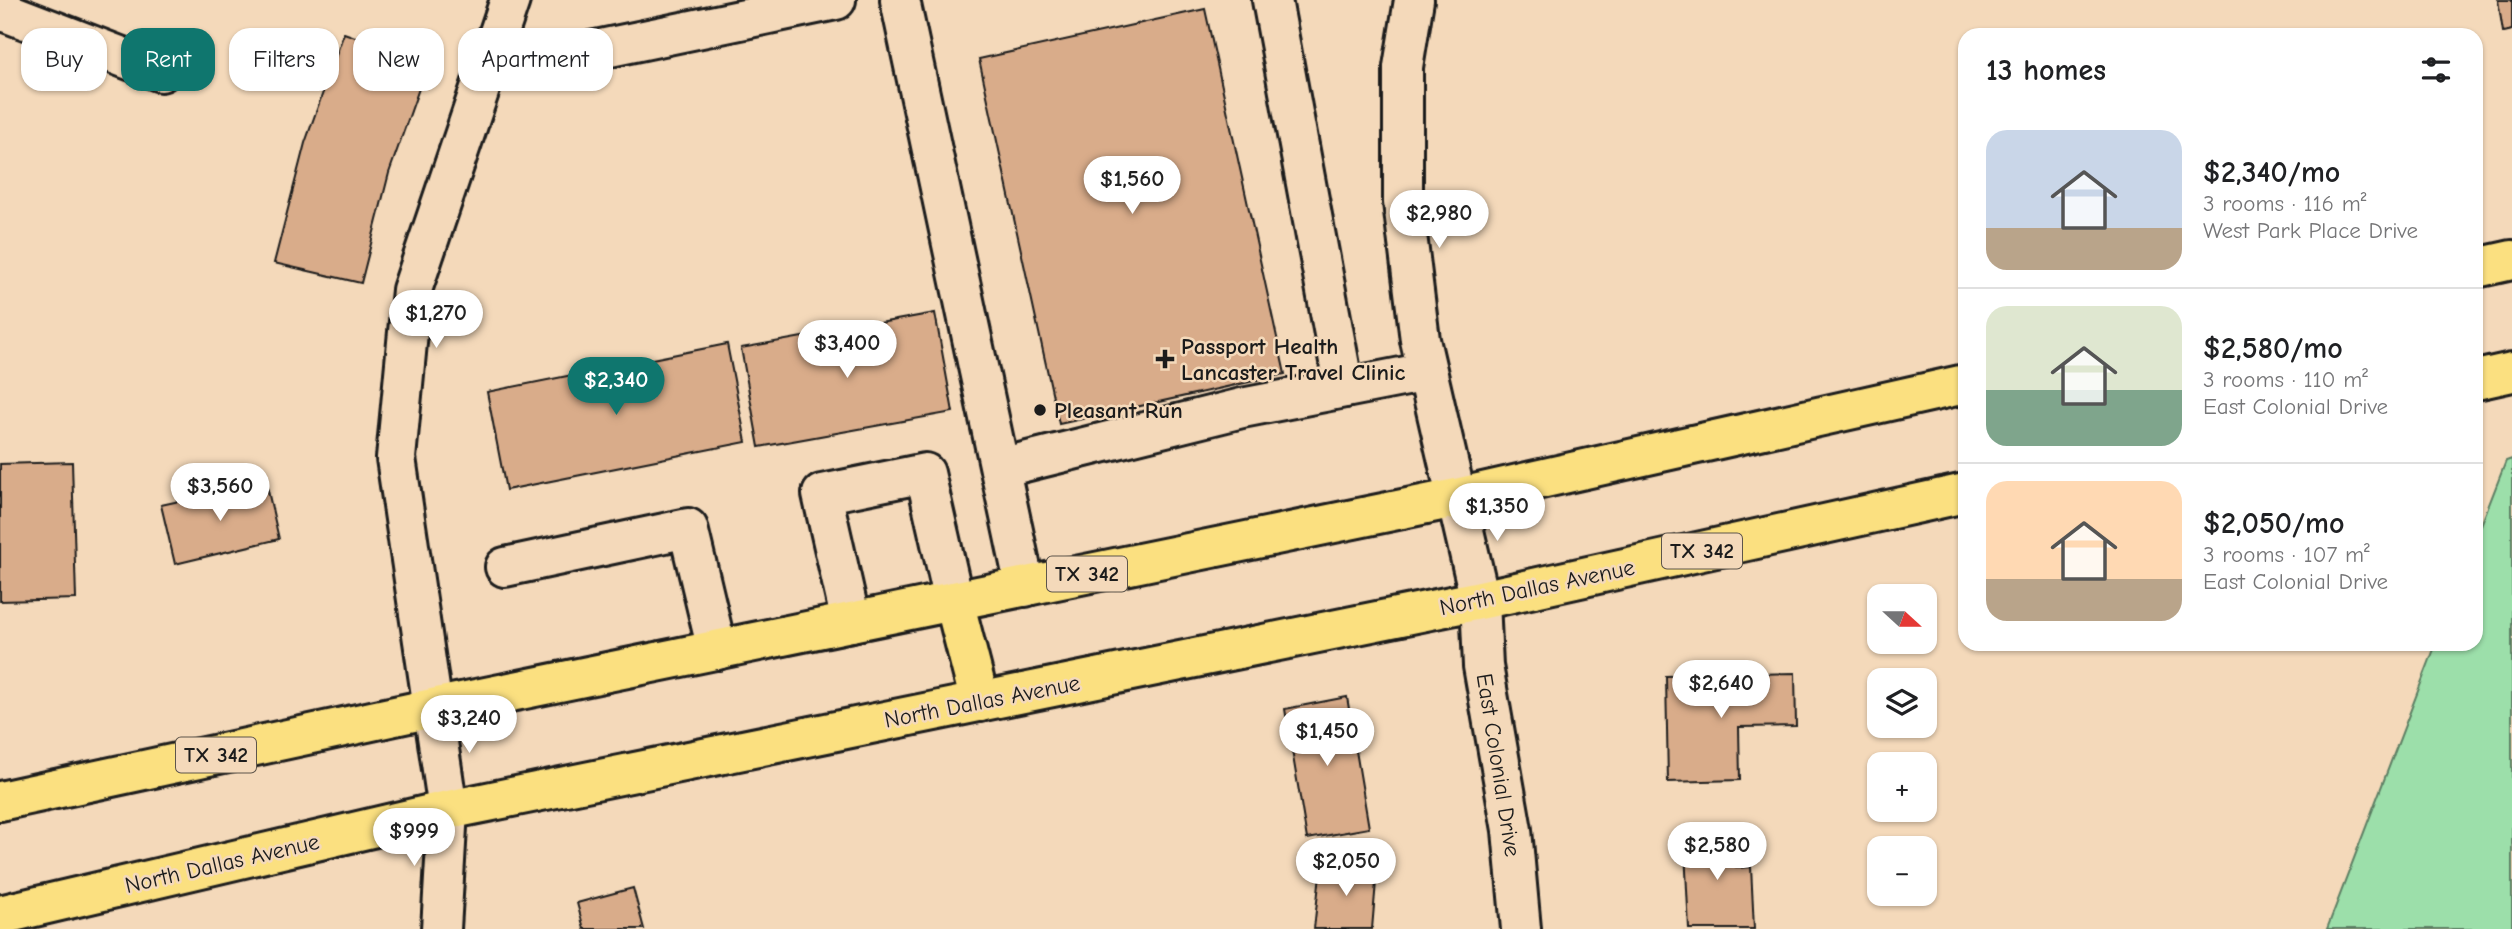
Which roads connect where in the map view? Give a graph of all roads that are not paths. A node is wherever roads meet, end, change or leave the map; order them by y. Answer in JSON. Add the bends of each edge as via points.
{"nodes":[{"id":1,"x":510,"y":0,"type":"edge"},
{"id":2,"x":836,"y":0,"type":"edge"},
{"id":3,"x":900,"y":0,"type":"edge"},
{"id":4,"x":1272,"y":0,"type":"edge"},
{"id":5,"x":1414,"y":0,"type":"edge"},
{"id":6,"x":0,"y":10,"type":"edge"},
{"id":7,"x":500,"y":28,"type":"edge"},
{"id":8,"x":613,"y":46,"type":"edge"},
{"id":9,"x":121,"y":57,"type":"edge"},
{"id":10,"x":479,"y":91,"type":"edge"},
{"id":11,"x":2512,"y":260,"type":"edge"},
{"id":12,"x":2483,"y":266,"type":"edge"},
{"id":13,"x":1427,"y":372,"type":"junction"},
{"id":14,"x":2512,"y":372,"type":"edge"},
{"id":15,"x":2483,"y":378,"type":"edge"},
{"id":16,"x":1958,"y":386,"type":"edge"},
{"id":17,"x":1344,"y":388,"type":"junction"},
{"id":18,"x":1000,"y":468,"type":"junction"},
{"id":19,"x":1958,"y":495,"type":"edge"},
{"id":20,"x":1456,"y":498,"type":"junction"},
{"id":21,"x":505,"y":567,"type":"dead end"},
{"id":22,"x":1026,"y":587,"type":"junction"},
{"id":23,"x":1479,"y":600,"type":"junction"},
{"id":24,"x":954,"y":601,"type":"junction"},
{"id":25,"x":851,"y":622,"type":"junction"},
{"id":26,"x":717,"y":650,"type":"junction"},
{"id":27,"x":980,"y":702,"type":"junction"},
{"id":28,"x":432,"y":708,"type":"junction"},
{"id":29,"x":0,"y":801,"type":"edge"},
{"id":30,"x":448,"y":810,"type":"junction"},
{"id":31,"x":0,"y":915,"type":"edge"},
{"id":32,"x":441,"y":929,"type":"edge"},
{"id":33,"x":1521,"y":929,"type":"edge"}],
"edges":[{"from":1,"to":7,"type":"street"},
{"from":2,"to":8,"type":"street"},
{"from":3,"to":18,"type":"street"},
{"from":4,"to":17,"type":"street"},
{"from":5,"to":13,"type":"street","name":"East Colonial Drive","via":[[1403,67],[1403,202]]},
{"from":6,"to":9,"type":"street"},
{"from":10,"to":28,"type":"street","via":[[412,290],[396,458]]},
{"from":11,"to":12,"type":"main road"},
{"from":13,"to":17,"type":"street"},
{"from":13,"to":20,"type":"street","name":"East Colonial Drive"},
{"from":14,"to":15,"type":"main road"},
{"from":16,"to":20,"type":"main road","number":"TX 342"},
{"from":17,"to":18,"type":"street","via":[[1242,408]]},
{"from":18,"to":22,"type":"street"},
{"from":19,"to":23,"type":"main road","name":"North Dallas Avenue","number":"TX 342"},
{"from":20,"to":22,"type":"main road","number":"TX 342"},
{"from":20,"to":23,"type":"street","name":"East Colonial Drive"},
{"from":21,"to":26,"type":"street","via":[[688,528]]},
{"from":22,"to":24,"type":"main road","number":"TX 342"},
{"from":23,"to":27,"type":"main road","name":"North Dallas Avenue","number":"TX 342"},
{"from":23,"to":33,"type":"street","name":"East Colonial Drive","via":[[1483,666],[1512,830]]},
{"from":24,"to":25,"type":"main road","number":"TX 342"},
{"from":24,"to":25,"type":"street","via":[[925,474],[822,494]]},
{"from":24,"to":27,"type":"main road"},
{"from":25,"to":26,"type":"main road","number":"TX 342"},
{"from":26,"to":28,"type":"main road","number":"TX 342"},
{"from":27,"to":30,"type":"main road","name":"North Dallas Avenue","number":"TX 342"},
{"from":28,"to":29,"type":"main road","number":"TX 342"},
{"from":28,"to":30,"type":"street"},
{"from":30,"to":31,"type":"main road","name":"North Dallas Avenue","number":"TX 342"},
{"from":30,"to":32,"type":"street"}]}
